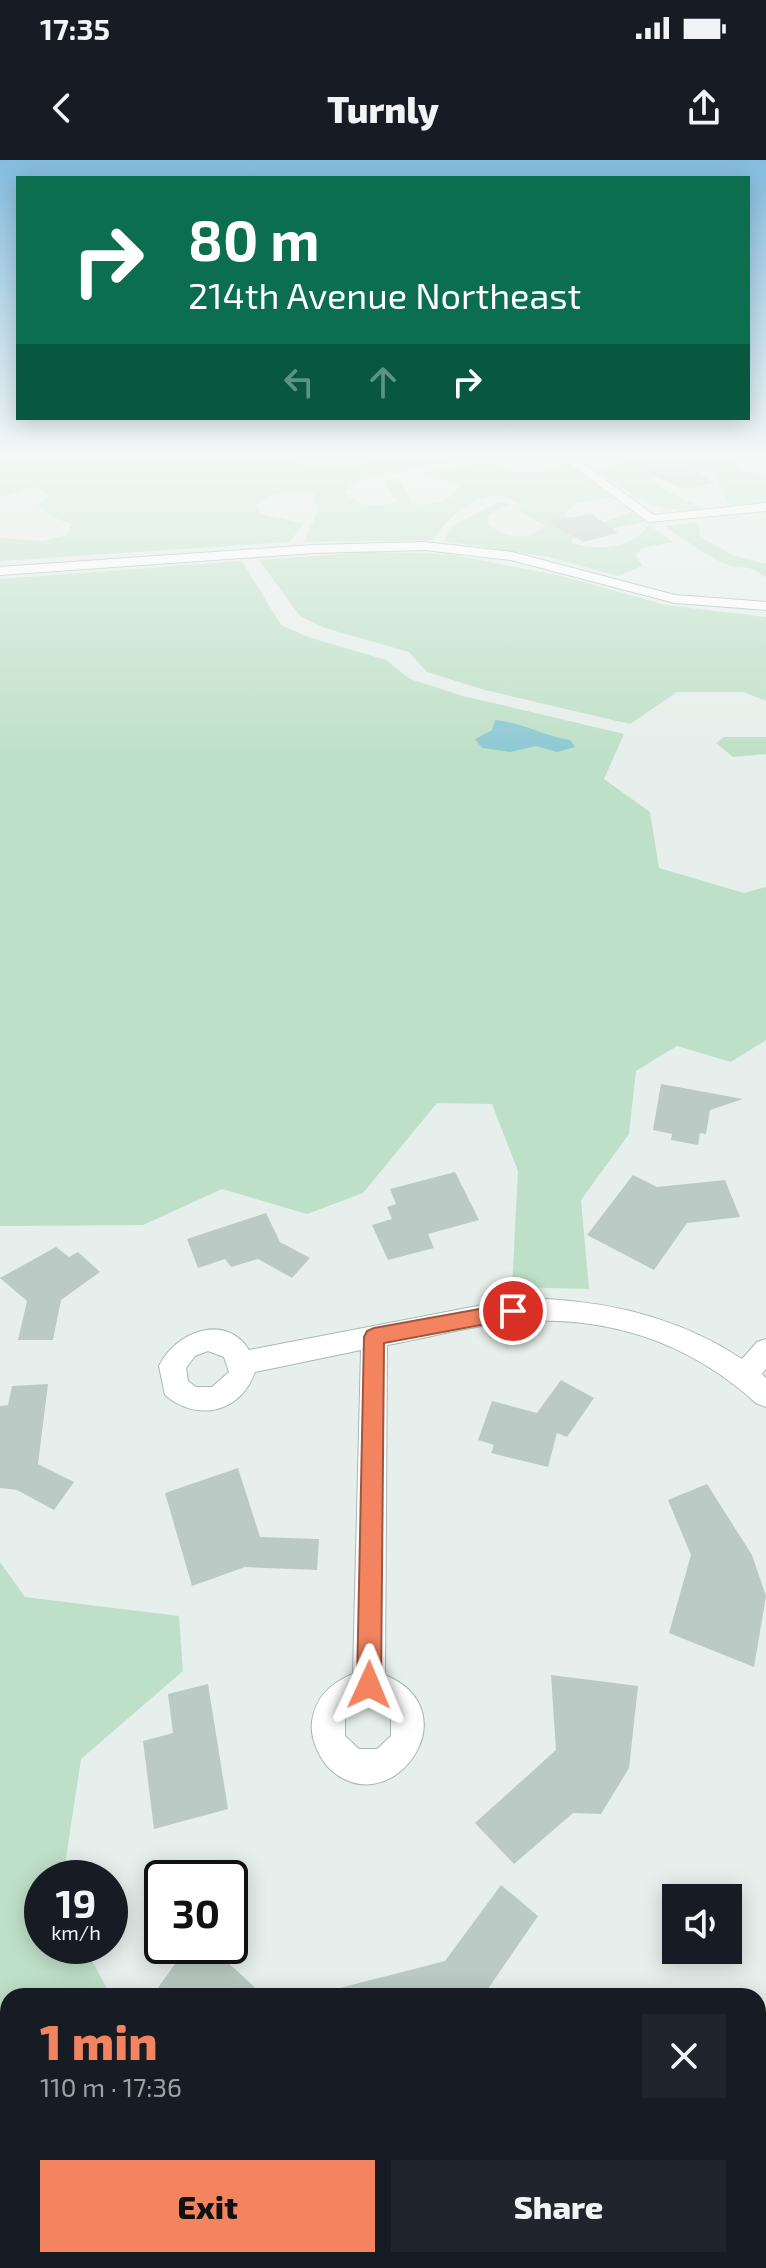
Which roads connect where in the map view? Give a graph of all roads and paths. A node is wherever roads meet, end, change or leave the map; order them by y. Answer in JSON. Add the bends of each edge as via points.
{"nodes":[{"id":1,"x":222,"y":555,"type":"edge"},
{"id":2,"x":507,"y":555,"type":"edge"},
{"id":3,"x":0,"y":571,"type":"edge"},
{"id":4,"x":766,"y":606,"type":"edge"},
{"id":5,"x":374,"y":1337,"type":"junction"},
{"id":6,"x":766,"y":1350,"type":"edge"},
{"id":7,"x":242,"y":1363,"type":"dead end"},
{"id":8,"x":746,"y":1374,"type":"junction"},
{"id":9,"x":766,"y":1395,"type":"edge"},
{"id":10,"x":369,"y":1685,"type":"dead end"}],
"edges":[{"from":1,"to":3,"type":"street"},
{"from":2,"to":4,"type":"street","via":[[675,599]]},
{"from":5,"to":7,"type":"street"},
{"from":5,"to":8,"type":"street","via":[[513,1311],[564,1311],[622,1319],[689,1339]]},
{"from":5,"to":10,"type":"street"},
{"from":6,"to":8,"type":"street"},
{"from":8,"to":9,"type":"street"}]}
